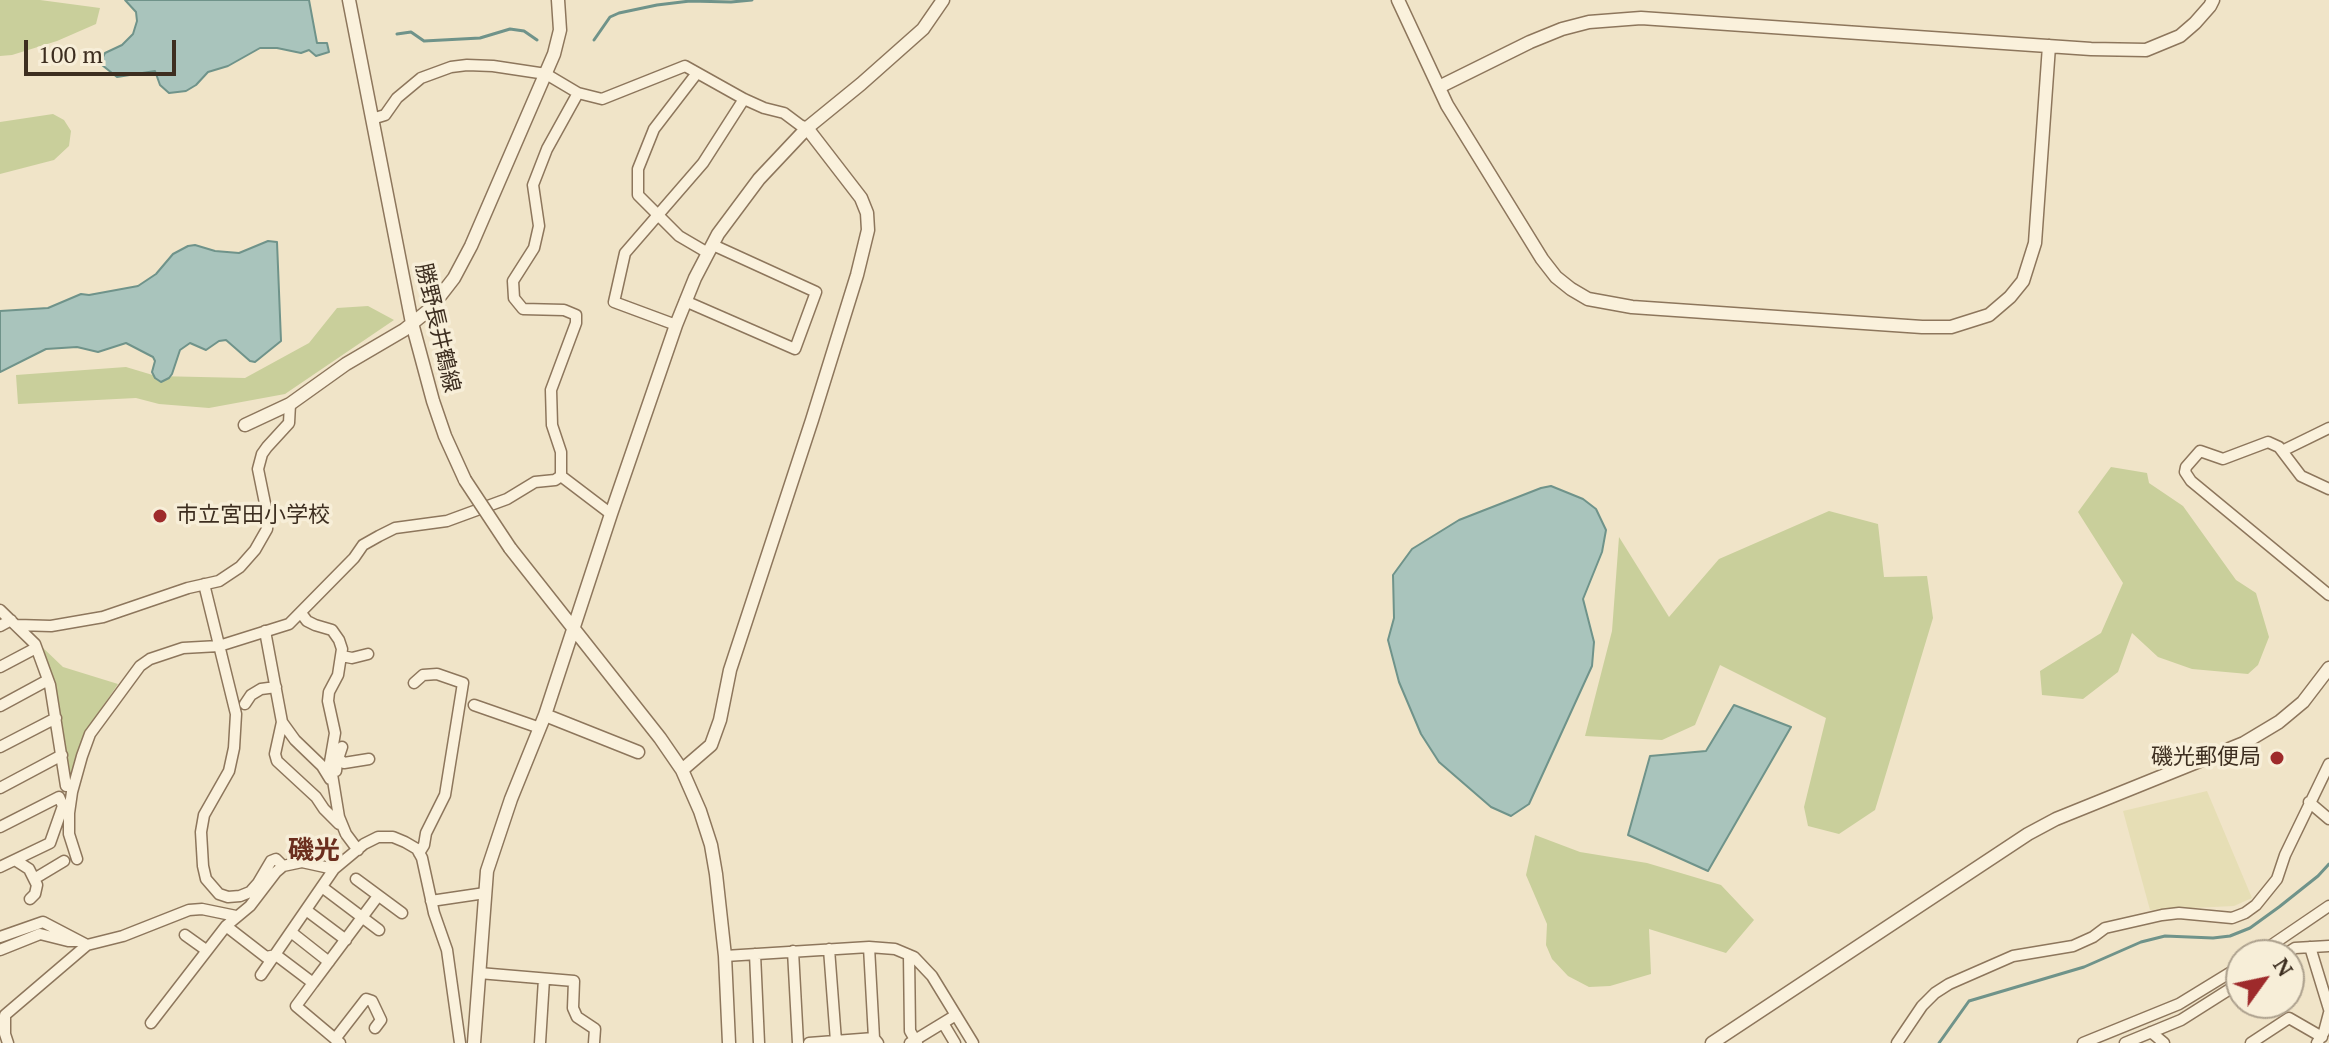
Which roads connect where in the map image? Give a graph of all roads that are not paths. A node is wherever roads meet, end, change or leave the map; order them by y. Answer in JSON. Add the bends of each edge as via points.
{"nodes":[{"id":1,"x":349,"y":0,"type":"edge"},
{"id":2,"x":558,"y":0,"type":"edge"},
{"id":3,"x":943,"y":0,"type":"edge"},
{"id":4,"x":1398,"y":0,"type":"edge"},
{"id":5,"x":2213,"y":0,"type":"edge"},
{"id":6,"x":2049,"y":46,"type":"junction"},
{"id":7,"x":697,"y":73,"type":"junction"},
{"id":8,"x":546,"y":74,"type":"junction"},
{"id":9,"x":1439,"y":87,"type":"junction"},
{"id":10,"x":578,"y":93,"type":"junction"},
{"id":11,"x":744,"y":99,"type":"junction"},
{"id":12,"x":372,"y":119,"type":"junction"},
{"id":13,"x":807,"y":128,"type":"junction"},
{"id":14,"x":658,"y":217,"type":"junction"},
{"id":15,"x":711,"y":249,"type":"junction"},
{"id":16,"x":685,"y":301,"type":"junction"},
{"id":17,"x":412,"y":323,"type":"junction"},
{"id":18,"x":676,"y":325,"type":"junction"},
{"id":19,"x":290,"y":404,"type":"junction"},
{"id":20,"x":245,"y":425,"type":"dead end"},
{"id":21,"x":2329,"y":428,"type":"edge"},
{"id":22,"x":2282,"y":451,"type":"junction"},
{"id":23,"x":561,"y":476,"type":"junction"},
{"id":24,"x":2329,"y":489,"type":"edge"},
{"id":25,"x":611,"y":514,"type":"junction"},
{"id":26,"x":204,"y":584,"type":"junction"},
{"id":27,"x":2329,"y":595,"type":"edge"},
{"id":28,"x":0,"y":610,"type":"edge"},
{"id":29,"x":301,"y":613,"type":"junction"},
{"id":30,"x":14,"y":622,"type":"junction"},
{"id":31,"x":0,"y":626,"type":"edge"},
{"id":32,"x":574,"y":627,"type":"junction"},
{"id":33,"x":265,"y":631,"type":"junction"},
{"id":34,"x":219,"y":646,"type":"junction"},
{"id":35,"x":36,"y":648,"type":"junction"},
{"id":36,"x":368,"y":654,"type":"dead end"},
{"id":37,"x":342,"y":656,"type":"junction"},
{"id":38,"x":0,"y":667,"type":"edge"},
{"id":39,"x":2329,"y":668,"type":"edge"},
{"id":40,"x":48,"y":680,"type":"junction"},
{"id":41,"x":414,"y":683,"type":"dead end"},
{"id":42,"x":276,"y":687,"type":"junction"},
{"id":43,"x":245,"y":704,"type":"dead end"},
{"id":44,"x":474,"y":705,"type":"dead end"},
{"id":45,"x":0,"y":706,"type":"edge"},
{"id":46,"x":56,"y":718,"type":"junction"},
{"id":47,"x":543,"y":721,"type":"junction"},
{"id":48,"x":282,"y":722,"type":"junction"},
{"id":49,"x":0,"y":747,"type":"edge"},
{"id":50,"x":638,"y":752,"type":"dead end"},
{"id":51,"x":62,"y":755,"type":"junction"},
{"id":52,"x":369,"y":759,"type":"dead end"},
{"id":53,"x":2329,"y":764,"type":"edge"},
{"id":54,"x":682,"y":770,"type":"junction"},
{"id":55,"x":332,"y":784,"type":"junction"},
{"id":56,"x":66,"y":786,"type":"dead end"},
{"id":57,"x":0,"y":788,"type":"edge"},
{"id":58,"x":2309,"y":802,"type":"junction"},
{"id":59,"x":2329,"y":819,"type":"edge"},
{"id":60,"x":0,"y":827,"type":"edge"},
{"id":61,"x":343,"y":828,"type":"junction"},
{"id":62,"x":358,"y":850,"type":"junction"},
{"id":63,"x":419,"y":853,"type":"junction"},
{"id":64,"x":77,"y":859,"type":"dead end"},
{"id":65,"x":15,"y":860,"type":"junction"},
{"id":66,"x":64,"y":861,"type":"dead end"},
{"id":67,"x":283,"y":866,"type":"junction"},
{"id":68,"x":0,"y":867,"type":"edge"},
{"id":69,"x":334,"y":869,"type":"junction"},
{"id":70,"x":34,"y":879,"type":"junction"},
{"id":71,"x":356,"y":879,"type":"dead end"},
{"id":72,"x":322,"y":887,"type":"junction"},
{"id":73,"x":485,"y":893,"type":"junction"},
{"id":74,"x":378,"y":896,"type":"junction"},
{"id":75,"x":30,"y":899,"type":"dead end"},
{"id":76,"x":431,"y":901,"type":"junction"},
{"id":77,"x":2329,"y":906,"type":"edge"},
{"id":78,"x":306,"y":910,"type":"junction"},
{"id":79,"x":402,"y":913,"type":"dead end"},
{"id":80,"x":236,"y":916,"type":"junction"},
{"id":81,"x":362,"y":917,"type":"junction"},
{"id":82,"x":226,"y":926,"type":"junction"},
{"id":83,"x":379,"y":930,"type":"dead end"},
{"id":84,"x":291,"y":932,"type":"junction"},
{"id":85,"x":185,"y":935,"type":"dead end"},
{"id":86,"x":0,"y":937,"type":"edge"},
{"id":87,"x":2281,"y":939,"type":"edge"},
{"id":88,"x":346,"y":940,"type":"junction"},
{"id":89,"x":83,"y":943,"type":"junction"},
{"id":90,"x":2329,"y":946,"type":"edge"},
{"id":91,"x":869,"y":947,"type":"junction"},
{"id":92,"x":2305,"y":947,"type":"edge"},
{"id":93,"x":2310,"y":947,"type":"junction"},
{"id":94,"x":829,"y":949,"type":"junction"},
{"id":95,"x":0,"y":950,"type":"edge"},
{"id":96,"x":206,"y":950,"type":"junction"},
{"id":97,"x":793,"y":951,"type":"junction"},
{"id":98,"x":755,"y":954,"type":"junction"},
{"id":99,"x":276,"y":955,"type":"junction"},
{"id":100,"x":909,"y":955,"type":"junction"},
{"id":101,"x":725,"y":956,"type":"junction"},
{"id":102,"x":329,"y":962,"type":"junction"},
{"id":103,"x":479,"y":973,"type":"junction"},
{"id":104,"x":261,"y":975,"type":"dead end"},
{"id":105,"x":2225,"y":976,"type":"edge"},
{"id":106,"x":544,"y":979,"type":"junction"},
{"id":107,"x":313,"y":983,"type":"junction"},
{"id":108,"x":2225,"y":992,"type":"edge"},
{"id":109,"x":2329,"y":1011,"type":"edge"},
{"id":110,"x":956,"y":1015,"type":"junction"},
{"id":111,"x":151,"y":1023,"type":"dead end"},
{"id":112,"x":943,"y":1023,"type":"junction"},
{"id":113,"x":375,"y":1028,"type":"dead end"},
{"id":114,"x":2151,"y":1032,"type":"junction"},
{"id":115,"x":876,"y":1040,"type":"edge"},
{"id":116,"x":2319,"y":1040,"type":"edge"},
{"id":117,"x":338,"y":1041,"type":"edge"},
{"id":118,"x":836,"y":1041,"type":"junction"},
{"id":119,"x":848,"y":1042,"type":"edge"},
{"id":120,"x":914,"y":1042,"type":"edge"},
{"id":121,"x":8,"y":1043,"type":"edge"},
{"id":122,"x":460,"y":1043,"type":"edge"},
{"id":123,"x":474,"y":1043,"type":"edge"},
{"id":124,"x":540,"y":1043,"type":"edge"},
{"id":125,"x":594,"y":1043,"type":"edge"},
{"id":126,"x":729,"y":1043,"type":"edge"},
{"id":127,"x":759,"y":1043,"type":"edge"},
{"id":128,"x":798,"y":1043,"type":"edge"},
{"id":129,"x":809,"y":1043,"type":"edge"},
{"id":130,"x":955,"y":1043,"type":"edge"},
{"id":131,"x":973,"y":1043,"type":"edge"},
{"id":132,"x":1712,"y":1043,"type":"edge"},
{"id":133,"x":1897,"y":1043,"type":"edge"},
{"id":134,"x":2083,"y":1043,"type":"edge"},
{"id":135,"x":2125,"y":1043,"type":"edge"},
{"id":136,"x":2164,"y":1043,"type":"edge"},
{"id":137,"x":2251,"y":1043,"type":"edge"}],
"edges":[{"from":1,"to":12,"type":"street","name":"勝野長井鶴線"},
{"from":2,"to":8,"type":"street","via":[[560,30]]},
{"from":3,"to":13,"type":"street","via":[[923,29]]},
{"from":4,"to":9,"type":"street"},
{"from":5,"to":6,"type":"street","via":[[2180,36],[2146,50]]},
{"from":6,"to":9,"type":"street","via":[[1641,18],[1562,29]]},
{"from":6,"to":9,"type":"street","via":[[2029,267],[2010,297],[1989,315],[1951,327],[1632,307],[1588,299],[1556,277],[1542,259]]},
{"from":7,"to":10,"type":"street","via":[[685,66],[602,99]]},
{"from":7,"to":11,"type":"street"},
{"from":7,"to":14,"type":"street","via":[[654,129],[638,169],[638,195]]},
{"from":8,"to":10,"type":"street"},
{"from":8,"to":12,"type":"street","via":[[493,66],[451,67],[421,78],[385,115]]},
{"from":8,"to":17,"type":"street","via":[[454,278]]},
{"from":10,"to":23,"type":"street","via":[[533,185],[539,226],[534,248],[513,281],[514,298],[523,309],[576,315],[551,390]]},
{"from":11,"to":13,"type":"street","via":[[784,113]]},
{"from":11,"to":14,"type":"street","via":[[703,163]]},
{"from":12,"to":17,"type":"street","name":"勝野長井鶴線"},
{"from":13,"to":15,"type":"street","via":[[759,179]]},
{"from":13,"to":54,"type":"street","via":[[861,198],[868,230],[817,406],[730,670],[720,720],[711,745]]},
{"from":14,"to":15,"type":"street","via":[[679,236]]},
{"from":14,"to":18,"type":"street","via":[[625,253],[614,302]]},
{"from":15,"to":16,"type":"street"},
{"from":15,"to":16,"type":"street","via":[[816,292],[795,349]]},
{"from":16,"to":18,"type":"street"},
{"from":17,"to":19,"type":"street"},
{"from":17,"to":32,"type":"street","name":"勝野長井鶴線","bridge":true,"via":[[433,401],[465,480],[510,548]]},
{"from":18,"to":25,"type":"street"},
{"from":19,"to":20,"type":"street"},
{"from":19,"to":26,"type":"street","via":[[289,423],[262,454],[258,469],[267,529],[240,567]]},
{"from":21,"to":22,"type":"street"},
{"from":22,"to":24,"type":"street","via":[[2301,476]]},
{"from":22,"to":27,"type":"street","via":[[2268,442],[2223,459],[2200,451],[2185,472]]},
{"from":23,"to":25,"type":"street"},
{"from":23,"to":29,"type":"street","via":[[447,521],[395,528],[379,536],[363,545]]},
{"from":25,"to":32,"type":"street"},
{"from":26,"to":30,"type":"street","via":[[103,617],[51,626]]},
{"from":26,"to":34,"type":"street"},
{"from":28,"to":30,"type":"street"},
{"from":29,"to":33,"type":"street","via":[[289,624]]},
{"from":29,"to":37,"type":"street","via":[[307,621],[332,630]]},
{"from":30,"to":31,"type":"street"},
{"from":30,"to":35,"type":"street"},
{"from":32,"to":47,"type":"street"},
{"from":32,"to":54,"type":"street","name":"勝野長井鶴線"},
{"from":33,"to":34,"type":"street"},
{"from":33,"to":42,"type":"street"},
{"from":34,"to":64,"type":"street","via":[[183,648],[150,659],[90,734],[69,813]]},
{"from":34,"to":67,"type":"street","via":[[236,714],[229,771],[204,815],[206,879],[219,894],[240,896],[258,883],[271,861]]},
{"from":35,"to":38,"type":"street"},
{"from":35,"to":40,"type":"street"},
{"from":36,"to":37,"type":"street"},
{"from":37,"to":55,"type":"street","via":[[328,701],[335,733]]},
{"from":39,"to":132,"type":"street","via":[[2303,702],[2279,722],[2244,743],[2028,834]]},
{"from":40,"to":45,"type":"street"},
{"from":40,"to":46,"type":"street"},
{"from":41,"to":63,"type":"street","via":[[423,675],[437,674],[463,683],[445,795]]},
{"from":42,"to":43,"type":"street","via":[[261,689]]},
{"from":42,"to":48,"type":"street"},
{"from":44,"to":47,"type":"street"},
{"from":46,"to":49,"type":"street"},
{"from":46,"to":51,"type":"street"},
{"from":47,"to":50,"type":"street"},
{"from":47,"to":73,"type":"street","via":[[496,842]]},
{"from":48,"to":55,"type":"street"},
{"from":48,"to":61,"type":"street","via":[[277,761]]},
{"from":51,"to":56,"type":"street"},
{"from":51,"to":57,"type":"street"},
{"from":52,"to":55,"type":"street","via":[[344,763],[340,753]]},
{"from":53,"to":58,"type":"street"},
{"from":54,"to":101,"type":"street","name":"勝野長井鶴線","via":[[711,845]]},
{"from":55,"to":61,"type":"street"},
{"from":58,"to":59,"type":"street"},
{"from":58,"to":133,"type":"street","via":[[2277,879],[2245,913],[2232,918],[2179,913],[2150,917],[2105,928],[2073,946],[2013,956],[1935,993]]},
{"from":60,"to":65,"type":"street","via":[[59,797],[63,806],[50,843]]},
{"from":61,"to":62,"type":"street"},
{"from":62,"to":63,"type":"street","via":[[378,837],[393,837]]},
{"from":62,"to":69,"type":"street"},
{"from":63,"to":76,"type":"street"},
{"from":65,"to":68,"type":"street"},
{"from":65,"to":70,"type":"street"},
{"from":66,"to":70,"type":"street"},
{"from":67,"to":69,"type":"street","via":[[302,862]]},
{"from":67,"to":80,"type":"street"},
{"from":69,"to":72,"type":"street"},
{"from":70,"to":75,"type":"street","via":[[37,885]]},
{"from":71,"to":74,"type":"street"},
{"from":72,"to":78,"type":"street"},
{"from":72,"to":81,"type":"street"},
{"from":73,"to":76,"type":"street"},
{"from":73,"to":103,"type":"street"},
{"from":74,"to":79,"type":"street"},
{"from":74,"to":81,"type":"street"},
{"from":76,"to":122,"type":"street","via":[[447,950]]},
{"from":77,"to":87,"type":"street"},
{"from":78,"to":84,"type":"street"},
{"from":78,"to":88,"type":"street"},
{"from":80,"to":82,"type":"street"},
{"from":80,"to":89,"type":"street","via":[[189,910],[123,936]]},
{"from":81,"to":83,"type":"street"},
{"from":81,"to":88,"type":"street"},
{"from":82,"to":96,"type":"street"},
{"from":82,"to":99,"type":"street","via":[[266,957]]},
{"from":84,"to":99,"type":"street"},
{"from":84,"to":102,"type":"street"},
{"from":85,"to":96,"type":"street"},
{"from":86,"to":89,"type":"street","via":[[43,922]]},
{"from":88,"to":102,"type":"street"},
{"from":89,"to":95,"type":"street","via":[[40,934]]},
{"from":89,"to":121,"type":"street","via":[[5,1015]]},
{"from":90,"to":93,"type":"street"},
{"from":91,"to":94,"type":"street"},
{"from":91,"to":100,"type":"street"},
{"from":91,"to":115,"type":"street"},
{"from":92,"to":93,"type":"street"},
{"from":93,"to":109,"type":"street"},
{"from":94,"to":97,"type":"street"},
{"from":94,"to":118,"type":"street"},
{"from":96,"to":111,"type":"street"},
{"from":97,"to":98,"type":"street"},
{"from":97,"to":128,"type":"street"},
{"from":98,"to":101,"type":"street"},
{"from":98,"to":127,"type":"street"},
{"from":99,"to":104,"type":"street"},
{"from":99,"to":107,"type":"street"},
{"from":100,"to":110,"type":"street","via":[[932,976]]},
{"from":100,"to":120,"type":"street"},
{"from":101,"to":126,"type":"street","name":"勝野長井鶴線"},
{"from":102,"to":107,"type":"street"},
{"from":103,"to":106,"type":"street"},
{"from":103,"to":123,"type":"street"},
{"from":105,"to":134,"type":"street","via":[[2179,1004]]},
{"from":106,"to":124,"type":"street"},
{"from":106,"to":125,"type":"street","via":[[574,981],[573,1008],[595,1029]]},
{"from":107,"to":117,"type":"street","via":[[296,1006]]},
{"from":108,"to":114,"type":"street"},
{"from":109,"to":116,"type":"street"},
{"from":110,"to":112,"type":"street"},
{"from":110,"to":131,"type":"street"},
{"from":112,"to":120,"type":"street"},
{"from":112,"to":130,"type":"street"},
{"from":113,"to":117,"type":"street","via":[[381,1020],[366,999]]},
{"from":114,"to":135,"type":"street"},
{"from":114,"to":136,"type":"street"},
{"from":115,"to":119,"type":"street"},
{"from":116,"to":137,"type":"street","via":[[2289,1018]]},
{"from":118,"to":119,"type":"street"},
{"from":118,"to":129,"type":"street"}]}
